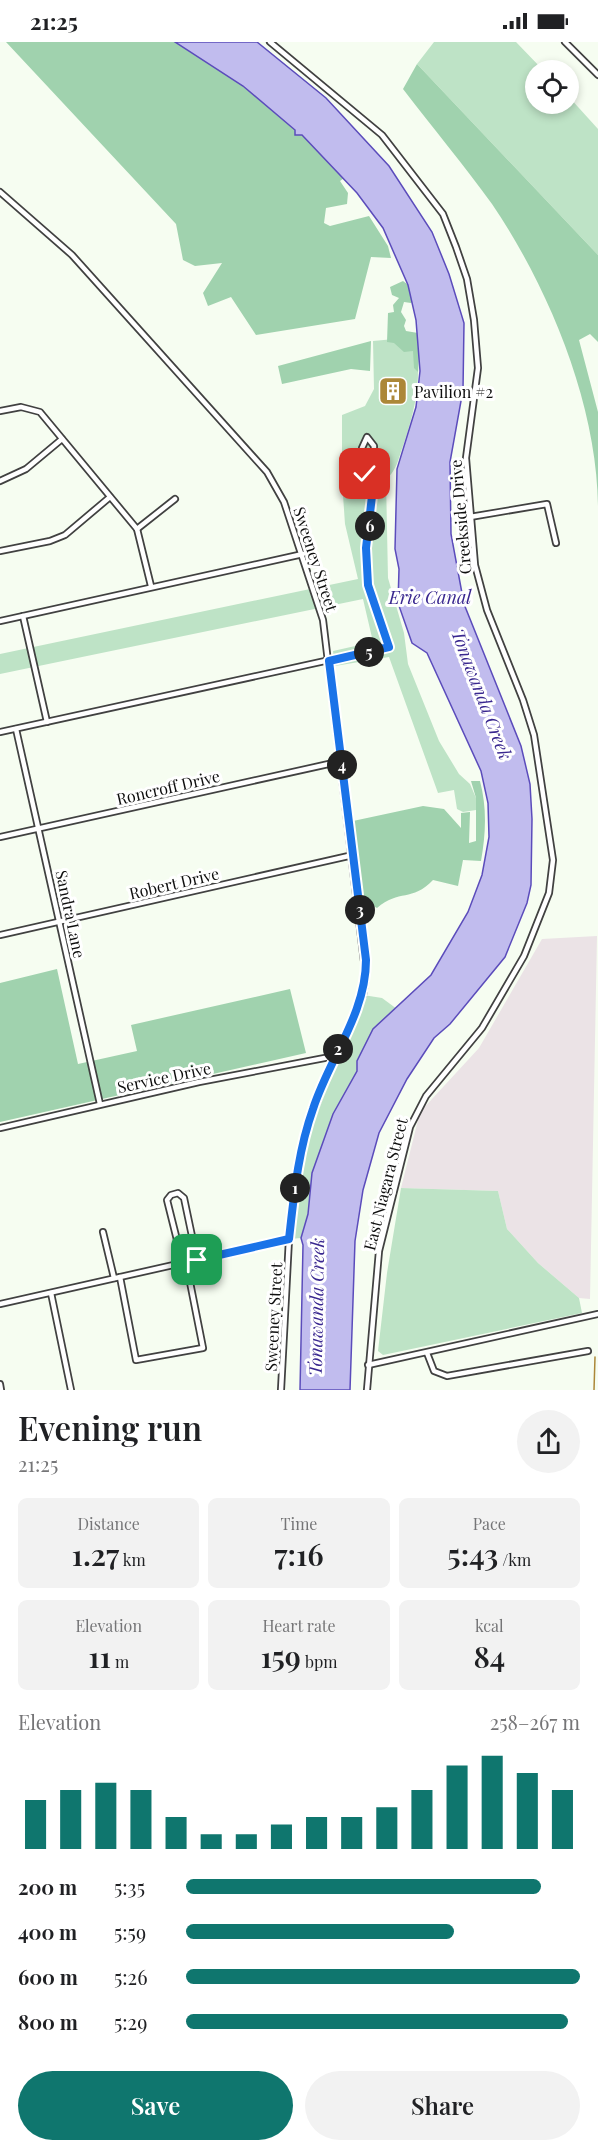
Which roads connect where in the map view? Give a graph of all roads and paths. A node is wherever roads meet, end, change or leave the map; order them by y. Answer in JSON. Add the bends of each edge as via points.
{"nodes":[{"id":1,"x":270,"y":42,"type":"edge"},
{"id":2,"x":565,"y":42,"type":"edge"},
{"id":3,"x":598,"y":75,"type":"edge"},
{"id":4,"x":0,"y":192,"type":"edge"},
{"id":5,"x":0,"y":411,"type":"edge"},
{"id":6,"x":62,"y":439,"type":"junction"},
{"id":7,"x":0,"y":481,"type":"edge"},
{"id":8,"x":372,"y":496,"type":"junction"},
{"id":9,"x":110,"y":497,"type":"junction"},
{"id":10,"x":175,"y":499,"type":"dead end"},
{"id":11,"x":470,"y":517,"type":"junction"},
{"id":12,"x":137,"y":530,"type":"junction"},
{"id":13,"x":556,"y":543,"type":"dead end"},
{"id":14,"x":0,"y":551,"type":"edge"},
{"id":15,"x":303,"y":554,"type":"junction"},
{"id":16,"x":151,"y":586,"type":"junction"},
{"id":17,"x":23,"y":616,"type":"junction"},
{"id":18,"x":0,"y":621,"type":"edge"},
{"id":19,"x":329,"y":661,"type":"junction"},
{"id":20,"x":47,"y":722,"type":"junction"},
{"id":21,"x":16,"y":729,"type":"junction"},
{"id":22,"x":0,"y":732,"type":"edge"},
{"id":23,"x":342,"y":761,"type":"junction"},
{"id":24,"x":39,"y":828,"type":"junction"},
{"id":25,"x":0,"y":837,"type":"edge"},
{"id":26,"x":353,"y":855,"type":"junction"},
{"id":27,"x":552,"y":878,"type":"joint"},
{"id":28,"x":60,"y":921,"type":"junction"},
{"id":29,"x":0,"y":935,"type":"edge"},
{"id":30,"x":335,"y":1056,"type":"junction"},
{"id":31,"x":100,"y":1104,"type":"junction"},
{"id":32,"x":0,"y":1128,"type":"edge"},
{"id":33,"x":104,"y":1232,"type":"dead end"},
{"id":34,"x":289,"y":1239,"type":"junction"},
{"id":35,"x":195,"y":1248,"type":"junction"},
{"id":36,"x":197,"y":1260,"type":"junction"},
{"id":37,"x":186,"y":1263,"type":"junction"},
{"id":38,"x":120,"y":1276,"type":"junction"},
{"id":39,"x":114,"y":1278,"type":"junction"},
{"id":40,"x":51,"y":1293,"type":"junction"},
{"id":41,"x":0,"y":1304,"type":"edge"},
{"id":42,"x":598,"y":1314,"type":"edge"},
{"id":43,"x":588,"y":1351,"type":"dead end"},
{"id":44,"x":427,"y":1353,"type":"junction"},
{"id":45,"x":368,"y":1365,"type":"junction"},
{"id":46,"x":0,"y":1384,"type":"edge"},
{"id":47,"x":1,"y":1390,"type":"edge"},
{"id":48,"x":71,"y":1390,"type":"edge"},
{"id":49,"x":281,"y":1390,"type":"edge"},
{"id":50,"x":367,"y":1390,"type":"edge"}],
"edges":[{"from":1,"to":11,"type":"street","name":"Creekside Drive","via":[[376,129],[399,153],[443,214],[467,279],[474,320],[478,368],[466,459]]},
{"from":2,"to":3,"type":"street"},
{"from":4,"to":15,"type":"street","name":"Sweeney Street","via":[[72,255],[267,472],[284,502]]},
{"from":5,"to":6,"type":"street","via":[[21,407],[40,412]]},
{"from":6,"to":7,"type":"street","via":[[26,469]]},
{"from":6,"to":9,"type":"street"},
{"from":8,"to":8,"type":"street","via":[[362,448],[367,437],[374,446]]},
{"from":8,"to":19,"type":"street","via":[[366,548],[368,585],[389,647]]},
{"from":9,"to":12,"type":"street"},
{"from":9,"to":14,"type":"street","via":[[65,535]]},
{"from":10,"to":12,"type":"street"},
{"from":11,"to":13,"type":"street","via":[[547,504]]},
{"from":11,"to":27,"type":"street","name":"Creekside Drive","via":[[479,586],[534,735],[551,838]]},
{"from":12,"to":16,"type":"street"},
{"from":15,"to":16,"type":"street"},
{"from":15,"to":19,"type":"street","name":"Sweeney Street","via":[[323,620]]},
{"from":16,"to":17,"type":"street"},
{"from":17,"to":18,"type":"street"},
{"from":17,"to":20,"type":"street"},
{"from":19,"to":20,"type":"street"},
{"from":19,"to":23,"type":"street","name":"Sweeney Street"},
{"from":20,"to":21,"type":"street"},
{"from":21,"to":22,"type":"street"},
{"from":21,"to":24,"type":"street","name":"Sandra Lane"},
{"from":23,"to":24,"type":"street","name":"Roncroff Drive"},
{"from":23,"to":26,"type":"street","name":"Sweeney Street"},
{"from":24,"to":25,"type":"street","name":"Roncroff Drive"},
{"from":24,"to":28,"type":"street","name":"Sandra Lane"},
{"from":26,"to":28,"type":"street","name":"Robert Drive"},
{"from":26,"to":30,"type":"street","name":"Sweeney Street","via":[[366,978],[363,995]]},
{"from":27,"to":45,"type":"street","name":"East Niagara Street","via":[[536,931],[505,991],[473,1041],[433,1086],[414,1116],[379,1251]]},
{"from":28,"to":29,"type":"street","name":"Robert Drive"},
{"from":28,"to":31,"type":"street","name":"Sandra Lane"},
{"from":30,"to":31,"type":"street","name":"Service Drive"},
{"from":30,"to":34,"type":"street","name":"Sweeney Street","via":[[303,1139]]},
{"from":31,"to":32,"type":"street","name":"Service Drive"},
{"from":33,"to":39,"type":"street"},
{"from":34,"to":36,"type":"street"},
{"from":34,"to":49,"type":"street","name":"Sweeney Street"},
{"from":35,"to":35,"type":"street","via":[[184,1198],[178,1193],[171,1195],[167,1200],[178,1244]]},
{"from":35,"to":36,"type":"street"},
{"from":36,"to":37,"type":"street"},
{"from":37,"to":38,"type":"street"},
{"from":37,"to":38,"type":"street","via":[[203,1348],[136,1360]]},
{"from":38,"to":39,"type":"street"},
{"from":39,"to":40,"type":"street"},
{"from":40,"to":41,"type":"street"},
{"from":40,"to":48,"type":"street"},
{"from":42,"to":44,"type":"street"},
{"from":43,"to":44,"type":"street","via":[[447,1376],[434,1371]]},
{"from":44,"to":45,"type":"street"},
{"from":45,"to":50,"type":"street","name":"East Niagara Street"},
{"from":46,"to":47,"type":"street"}]}
